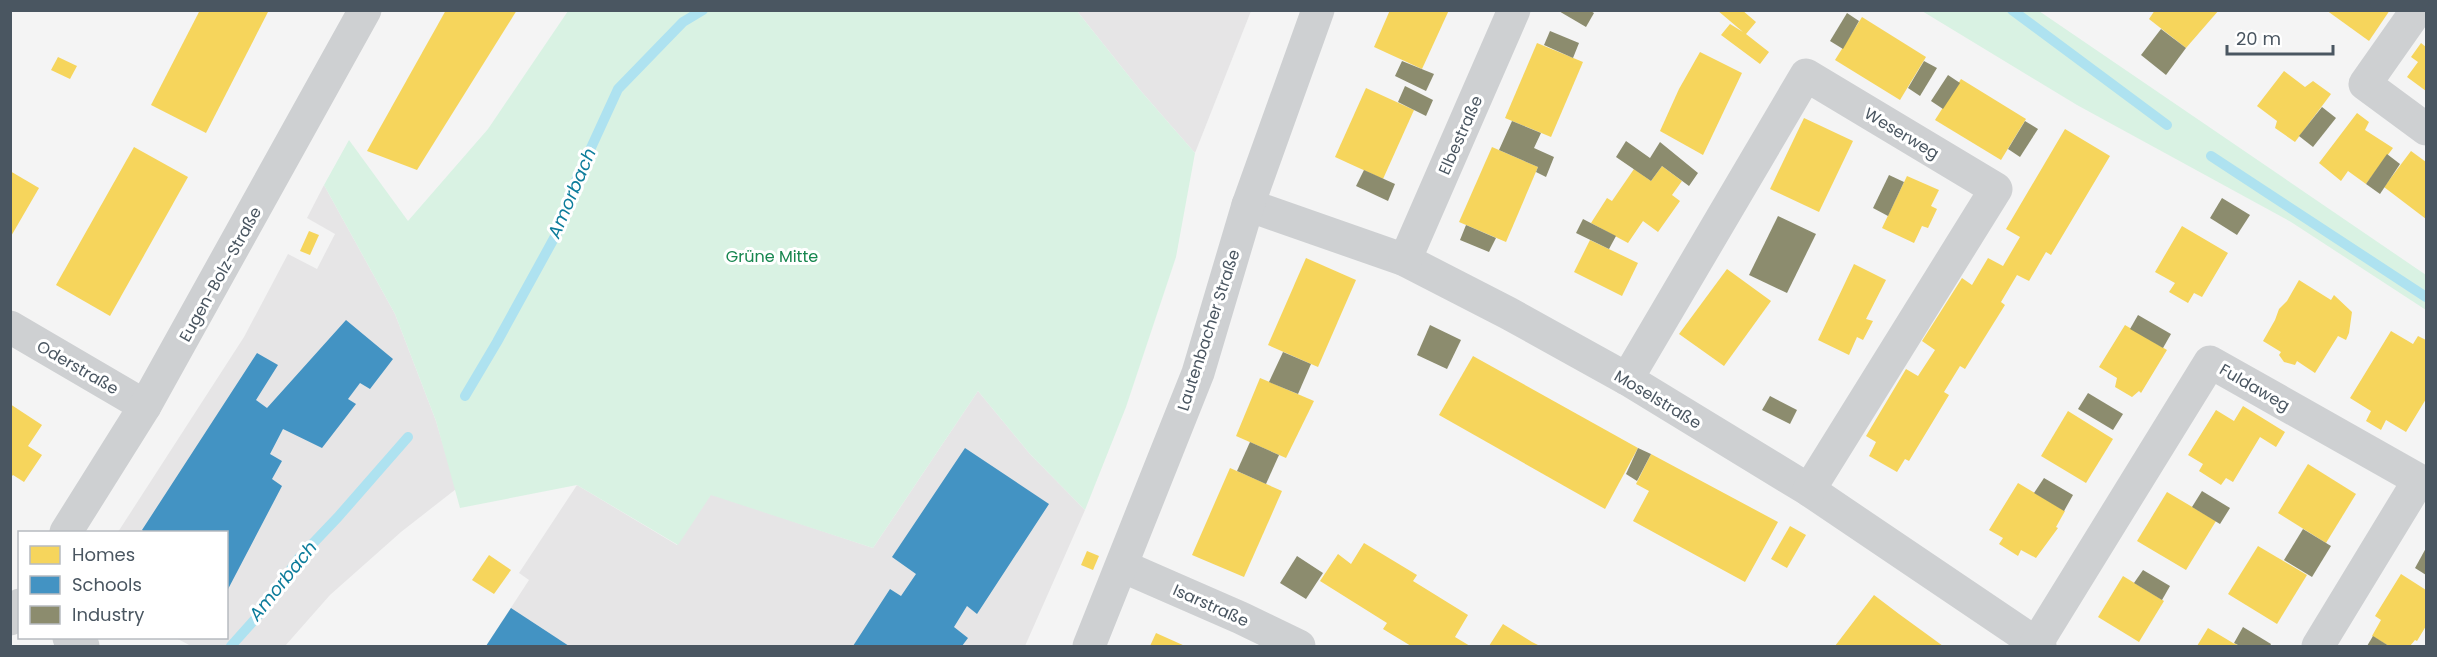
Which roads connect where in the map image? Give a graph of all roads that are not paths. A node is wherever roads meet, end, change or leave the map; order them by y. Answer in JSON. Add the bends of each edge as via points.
{"nodes":[{"id":1,"x":365,"y":10,"type":"edge"},
{"id":2,"x":1318,"y":10,"type":"edge"},
{"id":3,"x":1514,"y":10,"type":"edge"},
{"id":4,"x":2417,"y":10,"type":"edge"},
{"id":5,"x":2427,"y":129,"type":"edge"},
{"id":6,"x":1248,"y":206,"type":"junction"},
{"id":7,"x":1405,"y":260,"type":"junction"},
{"id":8,"x":10,"y":327,"type":"edge"},
{"id":9,"x":1627,"y":379,"type":"junction"},
{"id":10,"x":145,"y":406,"type":"junction"},
{"id":11,"x":1809,"y":490,"type":"junction"},
{"id":12,"x":67,"y":531,"type":"edge"},
{"id":13,"x":1122,"y":566,"type":"junction"},
{"id":14,"x":2038,"y":645,"type":"edge"},
{"id":15,"x":1089,"y":646,"type":"edge"},
{"id":16,"x":1299,"y":646,"type":"edge"},
{"id":17,"x":2318,"y":646,"type":"edge"}],
"edges":[{"from":1,"to":10,"type":"street","name":"Eugen-Bolz-Straße"},
{"from":2,"to":6,"type":"street","name":"Lautenbacher Straße"},
{"from":3,"to":7,"type":"street","name":"Elbestraße"},
{"from":4,"to":5,"type":"street","via":[[2365,84]]},
{"from":6,"to":7,"type":"street","name":"Moselstraße"},
{"from":6,"to":13,"type":"street","name":"Lautenbacher Straße","via":[[1198,373]]},
{"from":7,"to":9,"type":"street","name":"Moselstraße"},
{"from":8,"to":10,"type":"street","name":"Oderstraße"},
{"from":9,"to":11,"type":"street","name":"Moselstraße"},
{"from":9,"to":11,"type":"street","name":"Weserweg","via":[[1806,75],[1996,189]]},
{"from":10,"to":12,"type":"street","name":"Eugen-Bolz-Straße"},
{"from":11,"to":14,"type":"street","name":"Moselstraße"},
{"from":13,"to":15,"type":"street","name":"Lautenbacher Straße"},
{"from":13,"to":16,"type":"street","name":"Isarstraße"},
{"from":14,"to":17,"type":"street","name":"Fuldaweg","via":[[2210,362],[2419,480]]}]}
